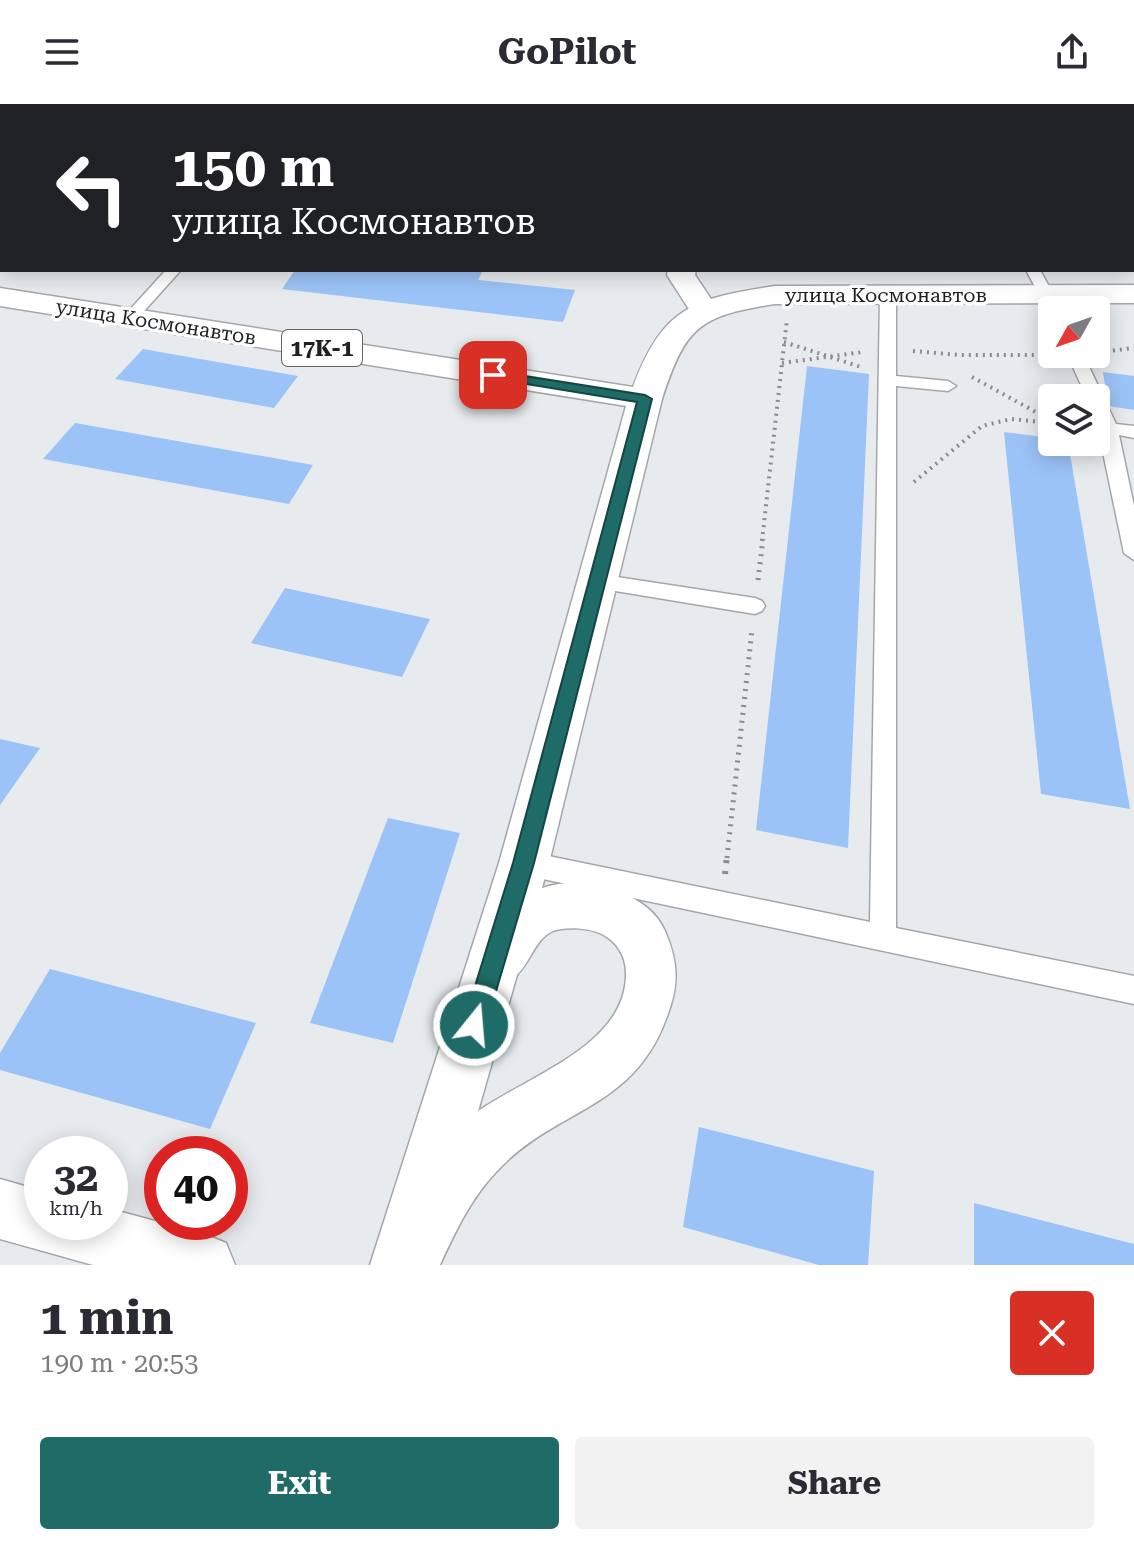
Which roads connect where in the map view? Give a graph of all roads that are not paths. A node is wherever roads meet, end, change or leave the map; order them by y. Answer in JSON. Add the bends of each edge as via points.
{"nodes":[{"id":1,"x":172,"y":272,"type":"edge"},
{"id":2,"x":682,"y":272,"type":"edge"},
{"id":3,"x":1045,"y":292,"type":"edge"},
{"id":4,"x":1134,"y":294,"type":"edge"},
{"id":5,"x":888,"y":295,"type":"junction"},
{"id":6,"x":0,"y":297,"type":"edge"},
{"id":7,"x":704,"y":311,"type":"junction"},
{"id":8,"x":131,"y":317,"type":"junction"},
{"id":9,"x":888,"y":378,"type":"junction"},
{"id":10,"x":948,"y":386,"type":"dead end"},
{"id":11,"x":645,"y":399,"type":"junction"},
{"id":12,"x":1110,"y":428,"type":"edge"},
{"id":13,"x":1134,"y":432,"type":"edge"},
{"id":14,"x":1110,"y":433,"type":"edge"},
{"id":15,"x":1134,"y":553,"type":"edge"},
{"id":16,"x":597,"y":581,"type":"junction"},
{"id":17,"x":755,"y":606,"type":"road end"},
{"id":18,"x":524,"y":863,"type":"junction"},
{"id":19,"x":883,"y":937,"type":"junction"},
{"id":20,"x":492,"y":968,"type":"junction"},
{"id":21,"x":1134,"y":990,"type":"edge"},
{"id":22,"x":0,"y":1209,"type":"edge"},
{"id":23,"x":24,"y":1216,"type":"edge"},
{"id":24,"x":113,"y":1240,"type":"edge"},
{"id":25,"x":204,"y":1265,"type":"edge"},
{"id":26,"x":402,"y":1265,"type":"edge"},
{"id":27,"x":409,"y":1265,"type":"edge"}],
"edges":[{"from":1,"to":8,"type":"lane"},
{"from":2,"to":7,"type":"street"},
{"from":3,"to":4,"type":"main road","name":"улица Космонавтов"},
{"from":3,"to":5,"type":"main road","name":"улица Космонавтов"},
{"from":5,"to":7,"type":"main road","name":"улица Космонавтов","via":[[789,295],[736,300]]},
{"from":5,"to":9,"type":"lane"},
{"from":6,"to":8,"type":"main road","name":"улица Космонавтов","number":"17К-1"},
{"from":7,"to":11,"type":"main road","name":"улица Космонавтов","via":[[673,331],[659,354]]},
{"from":8,"to":11,"type":"main road","name":"улица Космонавтов","number":"17К-1"},
{"from":9,"to":10,"type":"lane"},
{"from":9,"to":19,"type":"lane"},
{"from":11,"to":16,"type":"main road"},
{"from":12,"to":13,"type":"lane"},
{"from":14,"to":15,"type":"lane"},
{"from":16,"to":17,"type":"lane"},
{"from":16,"to":18,"type":"main road"},
{"from":18,"to":19,"type":"lane"},
{"from":18,"to":20,"type":"main road"},
{"from":19,"to":21,"type":"lane"},
{"from":20,"to":26,"type":"main road"},
{"from":20,"to":27,"type":"street","via":[[512,936],[534,915],[583,904],[614,912],[639,931],[653,966],[643,1010],[616,1056],[584,1083],[490,1138],[435,1207]]},
{"from":22,"to":23,"type":"street"},
{"from":24,"to":25,"type":"street"}]}
